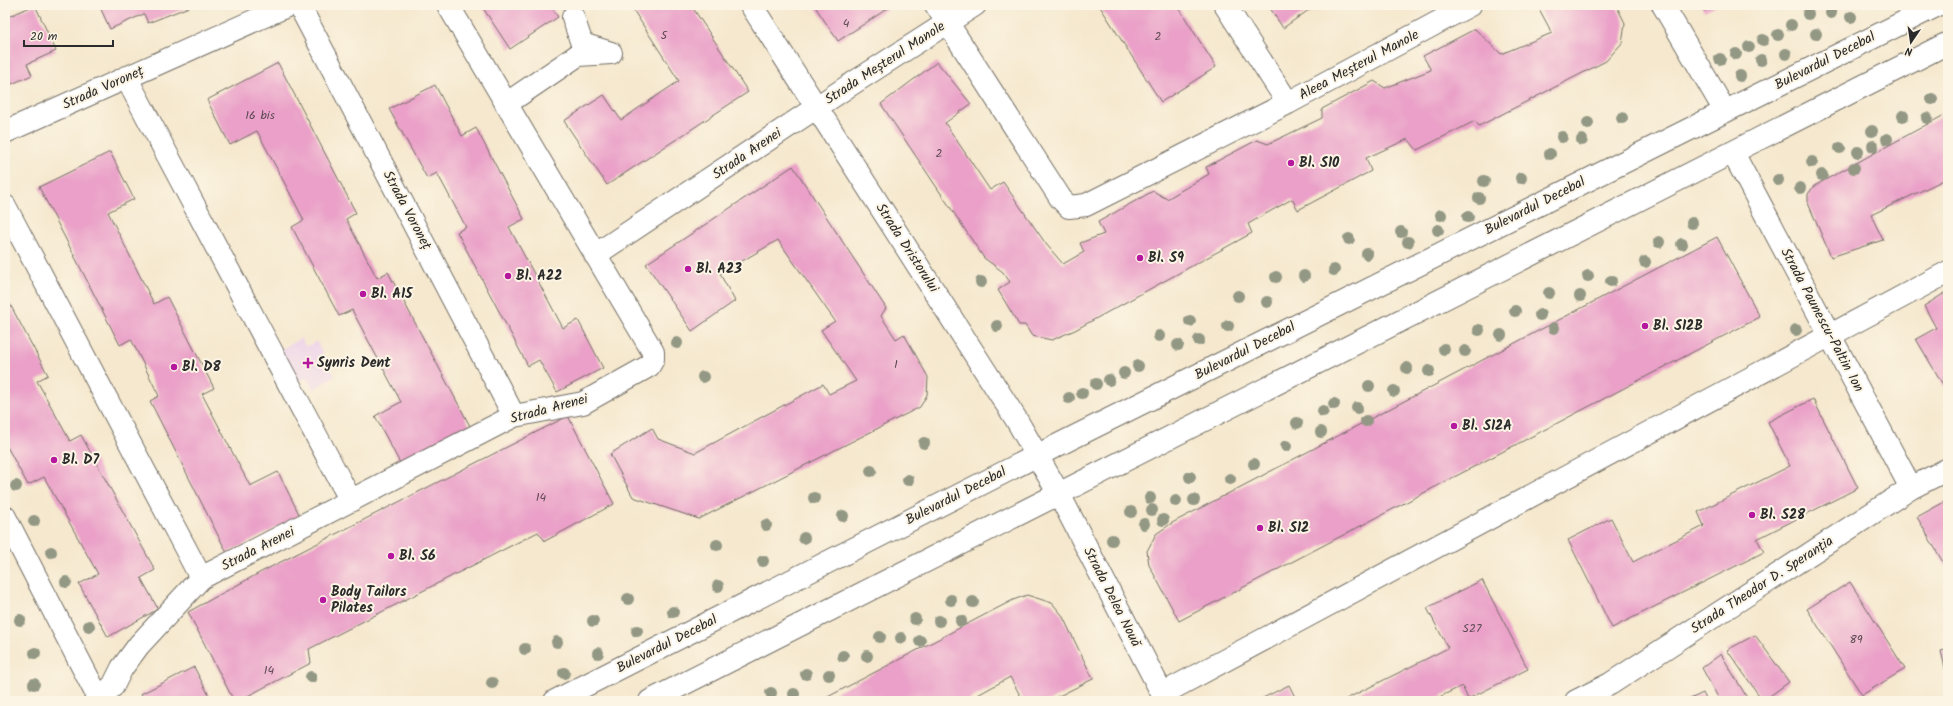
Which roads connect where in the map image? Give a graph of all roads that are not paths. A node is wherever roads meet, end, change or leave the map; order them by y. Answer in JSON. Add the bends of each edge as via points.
{"nodes":[{"id":1,"x":289,"y":5,"type":"edge"},
{"id":2,"x":299,"y":5,"type":"edge"},
{"id":3,"x":448,"y":5,"type":"edge"},
{"id":4,"x":751,"y":5,"type":"edge"},
{"id":5,"x":975,"y":5,"type":"edge"},
{"id":6,"x":1225,"y":5,"type":"edge"},
{"id":7,"x":1470,"y":5,"type":"edge"},
{"id":8,"x":1663,"y":5,"type":"edge"},
{"id":9,"x":1938,"y":5,"type":"edge"},
{"id":10,"x":942,"y":14,"type":"edge"},
{"id":11,"x":573,"y":17,"type":"dead end"},
{"id":12,"x":1948,"y":42,"type":"edge"},
{"id":13,"x":126,"y":77,"type":"junction"},
{"id":14,"x":1288,"y":103,"type":"junction"},
{"id":15,"x":506,"y":104,"type":"junction"},
{"id":16,"x":816,"y":107,"type":"junction"},
{"id":17,"x":1725,"y":111,"type":"junction"},
{"id":18,"x":5,"y":132,"type":"edge"},
{"id":19,"x":1732,"y":153,"type":"junction"},
{"id":20,"x":5,"y":206,"type":"edge"},
{"id":21,"x":595,"y":255,"type":"junction"},
{"id":22,"x":1948,"y":272,"type":"edge"},
{"id":23,"x":1830,"y":336,"type":"junction"},
{"id":24,"x":514,"y":416,"type":"junction"},
{"id":25,"x":1038,"y":455,"type":"junction"},
{"id":26,"x":1948,"y":469,"type":"edge"},
{"id":27,"x":1911,"y":488,"type":"junction"},
{"id":28,"x":1059,"y":494,"type":"junction"},
{"id":29,"x":351,"y":501,"type":"junction"},
{"id":30,"x":5,"y":517,"type":"edge"},
{"id":31,"x":201,"y":578,"type":"junction"},
{"id":32,"x":1164,"y":698,"type":"edge"},
{"id":33,"x":97,"y":700,"type":"edge"},
{"id":34,"x":555,"y":701,"type":"edge"},
{"id":35,"x":650,"y":701,"type":"edge"},
{"id":36,"x":1576,"y":701,"type":"edge"}],
"edges":[{"from":1,"to":13,"type":"street","name":"Strada Voroneț"},
{"from":2,"to":24,"type":"street","name":"Strada Voroneț"},
{"from":3,"to":15,"type":"street"},
{"from":4,"to":16,"type":"street","name":"Strada Dristorului"},
{"from":5,"to":10,"type":"street","name":"Strada Meșterul Manole"},
{"from":6,"to":14,"type":"street","name":"Aleea Meșterul Manole"},
{"from":7,"to":14,"type":"street","name":"Aleea Meșterul Manole"},
{"from":8,"to":17,"type":"street"},
{"from":9,"to":17,"type":"street","name":"Bulevardul Decebal"},
{"from":10,"to":14,"type":"street","via":[[1061,200],[1069,206],[1086,205]]},
{"from":10,"to":16,"type":"street","name":"Strada Meșterul Manole"},
{"from":11,"to":15,"type":"street","via":[[582,44],[611,53],[578,55]]},
{"from":12,"to":19,"type":"street"},
{"from":13,"to":18,"type":"street","name":"Strada Voroneț"},
{"from":13,"to":29,"type":"street"},
{"from":15,"to":21,"type":"street"},
{"from":16,"to":21,"type":"street","name":"Strada Arenei"},
{"from":16,"to":25,"type":"street","name":"Strada Dristorului"},
{"from":17,"to":25,"type":"street","name":"Bulevardul Decebal"},
{"from":19,"to":23,"type":"street","name":"Strada Paunescu-Paltin Ion"},
{"from":19,"to":28,"type":"street"},
{"from":20,"to":31,"type":"street"},
{"from":21,"to":24,"type":"street","name":"Strada Arenei","via":[[653,352],[653,359],[649,366],[583,403]]},
{"from":22,"to":23,"type":"street"},
{"from":23,"to":27,"type":"street","name":"Strada Paunescu-Paltin Ion"},
{"from":23,"to":32,"type":"street"},
{"from":24,"to":29,"type":"street","name":"Strada Arenei"},
{"from":25,"to":28,"type":"street","name":"Strada Dristorului"},
{"from":25,"to":34,"type":"street","name":"Bulevardul Decebal"},
{"from":26,"to":27,"type":"street","name":"Strada Theodor D. Speranția"},
{"from":27,"to":36,"type":"street","name":"Strada Theodor D. Speranția","via":[[1610,684]]},
{"from":28,"to":32,"type":"street","name":"Strada Delea Nouă"},
{"from":28,"to":35,"type":"street"},
{"from":29,"to":31,"type":"street","name":"Strada Arenei"},
{"from":30,"to":33,"type":"street"},
{"from":31,"to":33,"type":"street","name":"Strada Arenei","via":[[139,645],[122,668],[113,686]]}]}
